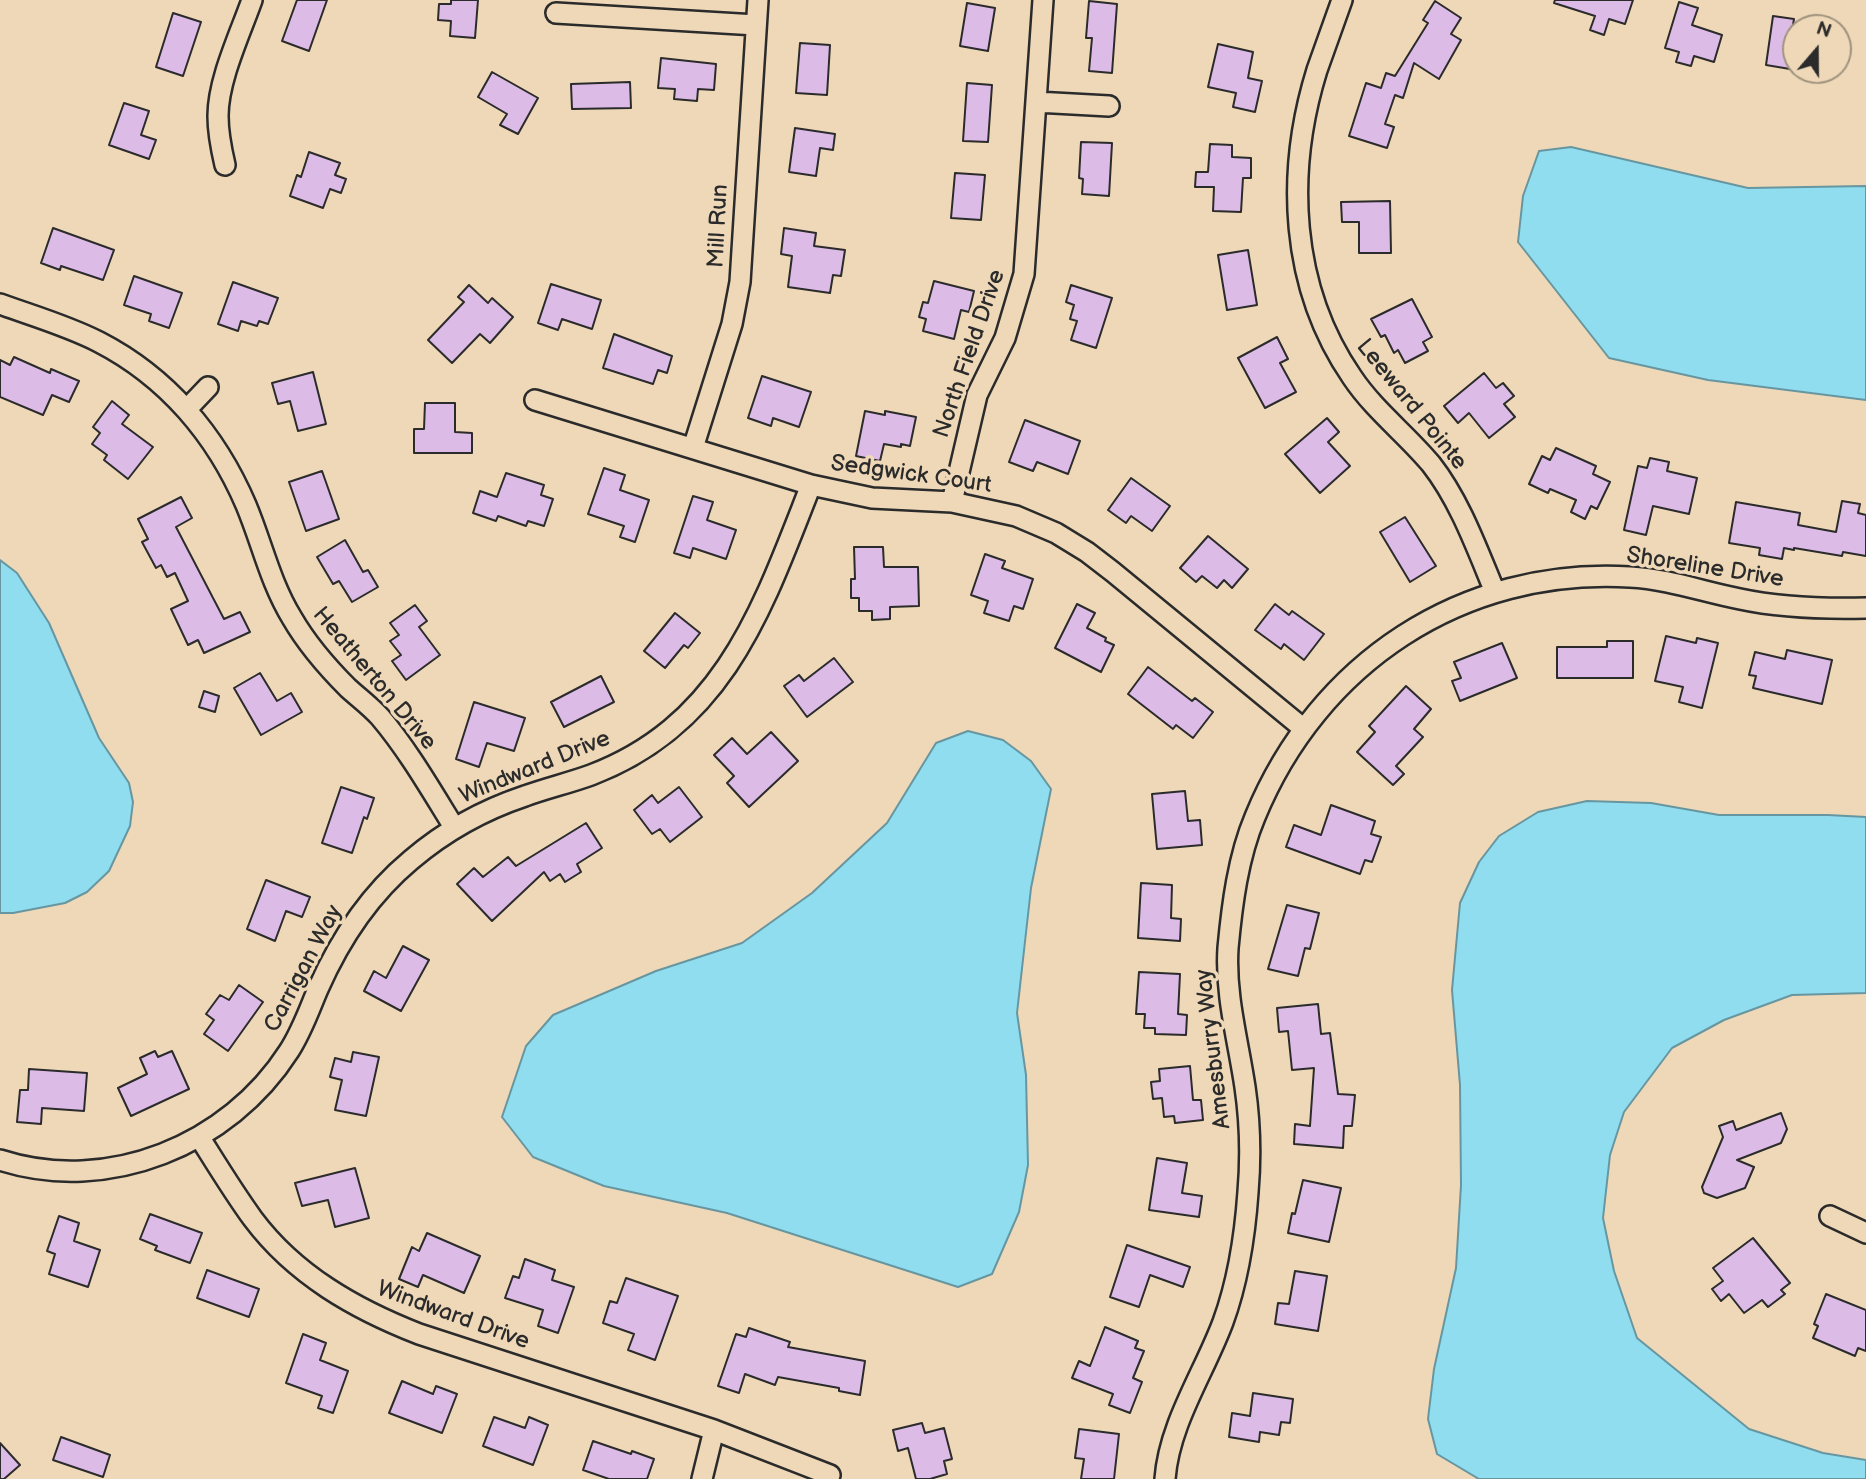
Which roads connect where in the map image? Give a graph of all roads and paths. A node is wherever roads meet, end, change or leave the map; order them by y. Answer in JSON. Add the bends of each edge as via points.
{"nodes":[{"id":1,"x":252,"y":0,"type":"edge"},
{"id":2,"x":758,"y":0,"type":"edge"},
{"id":3,"x":1043,"y":0,"type":"edge"},
{"id":4,"x":1342,"y":0,"type":"edge"},
{"id":5,"x":556,"y":13,"type":"dead end"},
{"id":6,"x":756,"y":25,"type":"junction"},
{"id":7,"x":1036,"y":102,"type":"junction"},
{"id":8,"x":1109,"y":106,"type":"dead end"},
{"id":9,"x":225,"y":164,"type":"dead end"},
{"id":10,"x":0,"y":304,"type":"edge"},
{"id":11,"x":208,"y":387,"type":"dead end"},
{"id":12,"x":535,"y":400,"type":"dead end"},
{"id":13,"x":187,"y":409,"type":"junction"},
{"id":14,"x":692,"y":448,"type":"junction"},
{"id":15,"x":811,"y":485,"type":"junction"},
{"id":16,"x":952,"y":502,"type":"junction"},
{"id":17,"x":1495,"y":592,"type":"junction"},
{"id":18,"x":1866,"y":608,"type":"edge"},
{"id":19,"x":1304,"y":729,"type":"junction"},
{"id":20,"x":454,"y":827,"type":"junction"},
{"id":21,"x":200,"y":1138,"type":"junction"},
{"id":22,"x":0,"y":1160,"type":"edge"},
{"id":23,"x":1830,"y":1216,"type":"dead end"},
{"id":24,"x":1866,"y":1233,"type":"edge"},
{"id":25,"x":714,"y":1430,"type":"junction"},
{"id":26,"x":830,"y":1475,"type":"dead end"},
{"id":27,"x":702,"y":1479,"type":"edge"},
{"id":28,"x":1165,"y":1479,"type":"edge"}],
"edges":[{"from":1,"to":9,"type":"street","via":[[221,92],[219,138]]},
{"from":2,"to":6,"type":"street","name":"Mill Run"},
{"from":3,"to":7,"type":"street","name":"North Field Drive"},
{"from":4,"to":17,"type":"street","name":"Leeward Pointe","via":[[1317,71],[1303,133],[1297,218],[1309,288],[1326,334],[1353,380],[1432,465],[1452,496]]},
{"from":5,"to":6,"type":"street"},
{"from":6,"to":14,"type":"street","name":"Mill Run","via":[[740,282],[732,324]]},
{"from":7,"to":8,"type":"street"},
{"from":7,"to":16,"type":"street","name":"North Field Drive","via":[[1026,256],[1018,299],[977,395]]},
{"from":10,"to":13,"type":"street","name":"Heatherton Drive","via":[[100,342],[142,369]]},
{"from":11,"to":13,"type":"street"},
{"from":12,"to":14,"type":"street","name":"Sedgwick Court"},
{"from":13,"to":20,"type":"street","name":"Heatherton Drive","via":[[230,471],[272,583],[292,619],[315,653],[378,715]]},
{"from":14,"to":15,"type":"street","name":"Sedgwick Court"},
{"from":15,"to":16,"type":"street","name":"Sedgwick Court","via":[[872,498]]},
{"from":15,"to":20,"type":"street","name":"Windward Drive","via":[[748,635],[711,690],[683,718],[617,765],[525,796]]},
{"from":16,"to":19,"type":"street","name":"Sedgwick Court","via":[[1016,516],[1087,552]]},
{"from":17,"to":18,"type":"street","name":"Shoreline Drive","via":[[1572,578],[1632,577],[1784,607]]},
{"from":17,"to":19,"type":"street","name":"Amesburry Way","via":[[1450,609],[1384,649],[1328,698]]},
{"from":19,"to":28,"type":"street","name":"Amesburry Way","via":[[1277,770],[1254,820],[1231,914],[1229,995],[1249,1131],[1245,1230],[1224,1320],[1172,1435]]},
{"from":20,"to":21,"type":"street","name":"Carrigan Way","via":[[411,860],[360,914],[282,1061],[245,1102]]},
{"from":21,"to":22,"type":"street","name":"Carrigan Way","via":[[152,1158],[92,1170],[47,1170]]},
{"from":21,"to":25,"type":"street","name":"Windward Drive","via":[[254,1220],[281,1251],[345,1300],[419,1334]]},
{"from":23,"to":24,"type":"street"},
{"from":25,"to":26,"type":"street","name":"Windward Drive"},
{"from":25,"to":27,"type":"street"}]}
